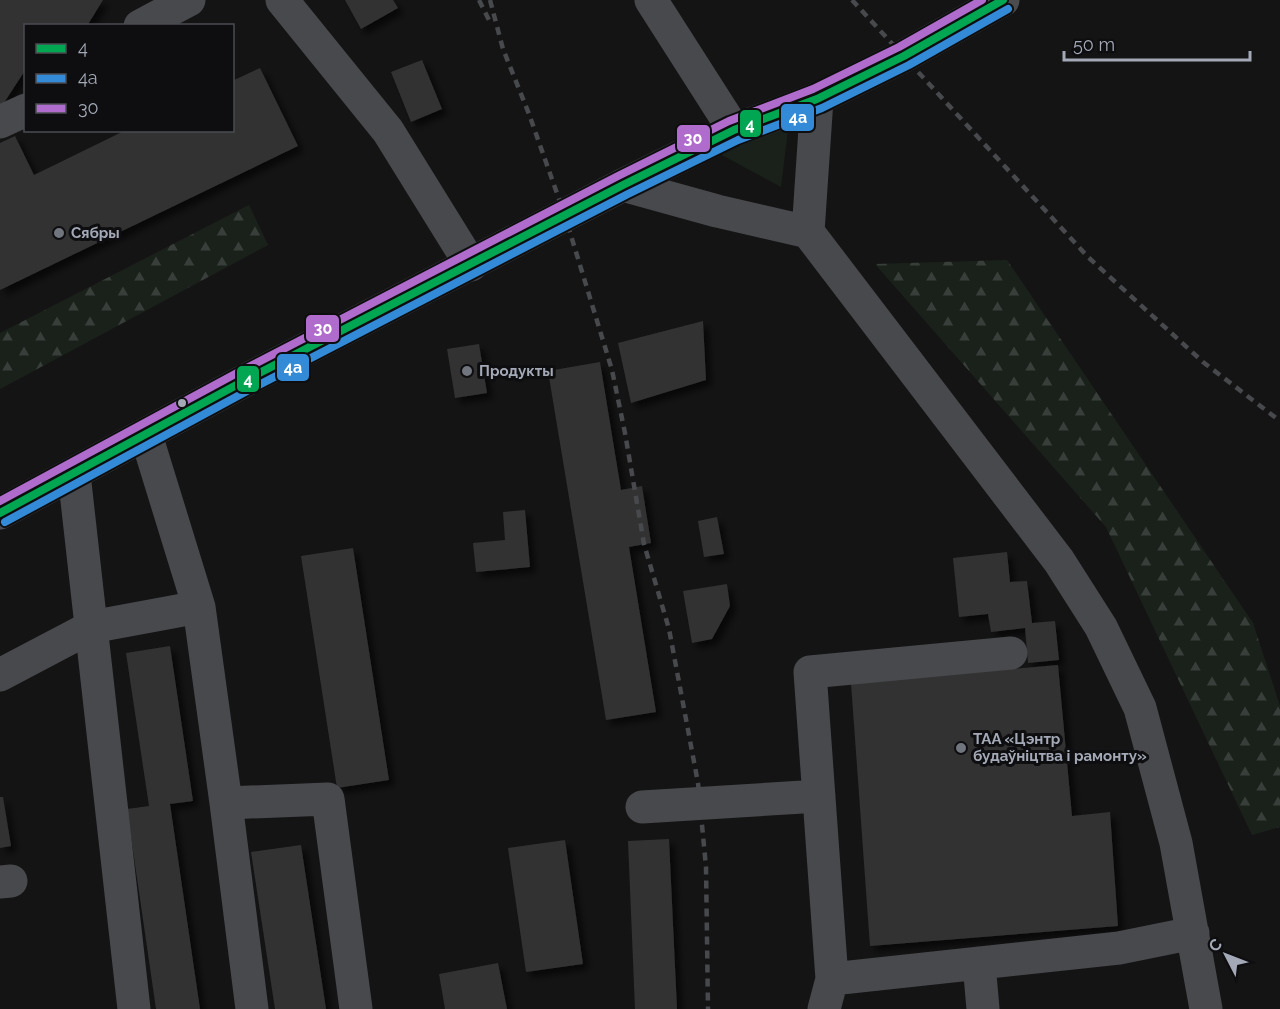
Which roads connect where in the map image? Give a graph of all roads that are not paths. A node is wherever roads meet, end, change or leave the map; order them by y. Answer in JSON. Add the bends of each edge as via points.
{"nodes":[{"id":1,"x":189,"y":0,"type":"edge"},
{"id":2,"x":282,"y":0,"type":"edge"},
{"id":3,"x":651,"y":0,"type":"edge"},
{"id":4,"x":1003,"y":0,"type":"edge"},
{"id":5,"x":144,"y":24,"type":"edge"},
{"id":6,"x":817,"y":99,"type":"junction"},
{"id":7,"x":24,"y":111,"type":"edge"},
{"id":8,"x":0,"y":122,"type":"edge"},
{"id":9,"x":734,"y":130,"type":"junction"},
{"id":10,"x":623,"y":185,"type":"junction"},
{"id":11,"x":808,"y":232,"type":"junction"},
{"id":12,"x":471,"y":265,"type":"junction"},
{"id":13,"x":146,"y":435,"type":"junction"},
{"id":14,"x":74,"y":474,"type":"junction"},
{"id":15,"x":0,"y":513,"type":"edge"},
{"id":16,"x":199,"y":607,"type":"junction"},
{"id":17,"x":91,"y":627,"type":"junction"},
{"id":18,"x":1011,"y":653,"type":"dead end"},
{"id":19,"x":0,"y":675,"type":"edge"},
{"id":20,"x":819,"y":796,"type":"junction"},
{"id":21,"x":226,"y":803,"type":"junction"},
{"id":22,"x":642,"y":807,"type":"dead end"},
{"id":23,"x":1193,"y":933,"type":"junction"},
{"id":24,"x":979,"y":963,"type":"junction"},
{"id":25,"x":828,"y":994,"type":"edge"},
{"id":26,"x":134,"y":1009,"type":"edge"},
{"id":27,"x":252,"y":1009,"type":"edge"},
{"id":28,"x":356,"y":1009,"type":"edge"},
{"id":29,"x":983,"y":1009,"type":"edge"},
{"id":30,"x":1206,"y":1009,"type":"edge"}],
"edges":[{"from":1,"to":5,"type":"street"},
{"from":2,"to":12,"type":"street","via":[[388,130]]},
{"from":3,"to":9,"type":"street"},
{"from":4,"to":6,"type":"main road"},
{"from":6,"to":9,"type":"main road"},
{"from":6,"to":11,"type":"street"},
{"from":7,"to":8,"type":"street"},
{"from":9,"to":10,"type":"main road"},
{"from":10,"to":11,"type":"street"},
{"from":10,"to":12,"type":"main road"},
{"from":11,"to":23,"type":"street","via":[[1059,561],[1101,627],[1140,708],[1176,843]]},
{"from":12,"to":13,"type":"main road"},
{"from":13,"to":14,"type":"main road"},
{"from":13,"to":16,"type":"street"},
{"from":14,"to":15,"type":"main road"},
{"from":14,"to":17,"type":"street"},
{"from":16,"to":17,"type":"street"},
{"from":16,"to":21,"type":"street"},
{"from":17,"to":19,"type":"street"},
{"from":17,"to":26,"type":"street"},
{"from":18,"to":20,"type":"street","via":[[810,672]]},
{"from":20,"to":22,"type":"street"},
{"from":20,"to":25,"type":"street"},
{"from":21,"to":27,"type":"street"},
{"from":21,"to":28,"type":"street","via":[[328,799]]},
{"from":23,"to":24,"type":"street","via":[[1119,948]]},
{"from":23,"to":30,"type":"street"},
{"from":24,"to":25,"type":"street"},
{"from":24,"to":29,"type":"street"}]}
